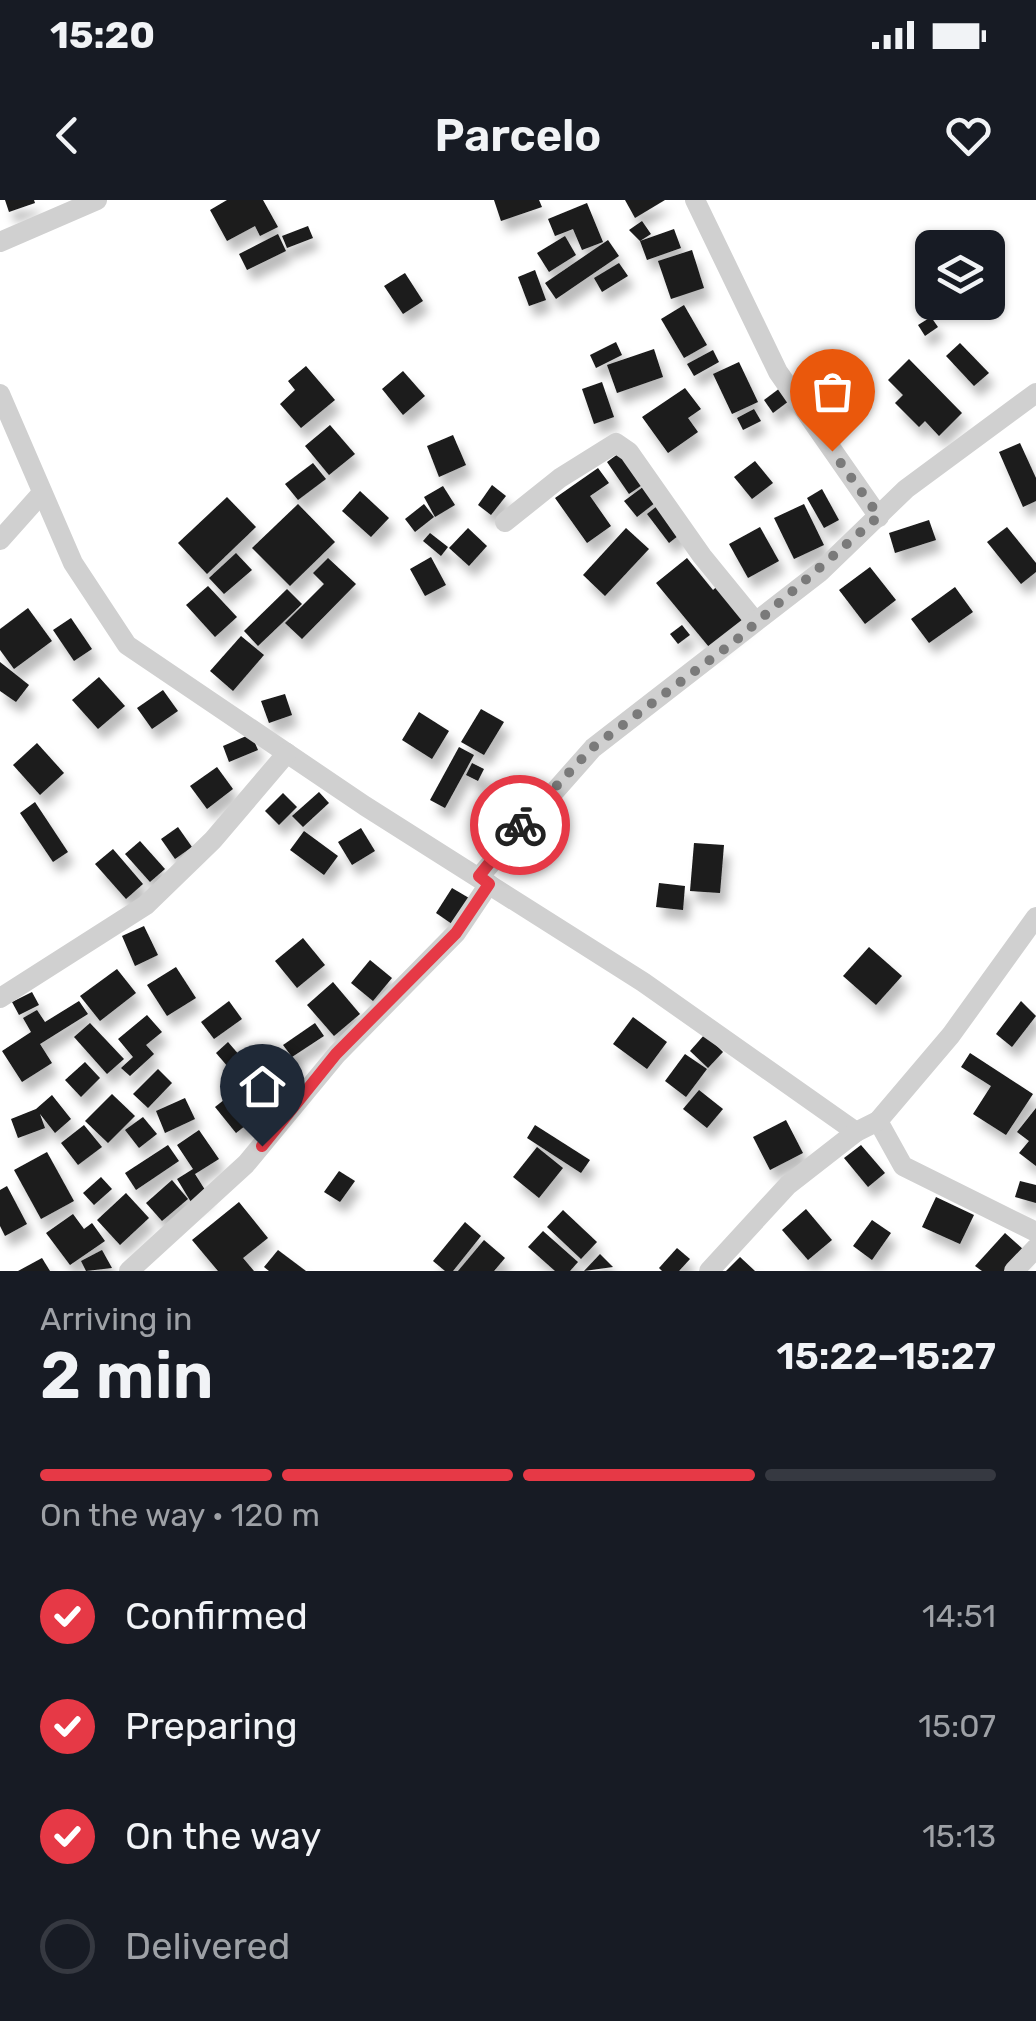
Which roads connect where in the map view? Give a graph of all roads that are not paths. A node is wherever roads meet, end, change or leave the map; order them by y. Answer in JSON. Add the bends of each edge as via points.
{"nodes":[{"id":1,"x":98,"y":200,"type":"edge"},
{"id":2,"x":695,"y":200,"type":"edge"},
{"id":3,"x":0,"y":242,"type":"edge"},
{"id":4,"x":1036,"y":393,"type":"edge"},
{"id":5,"x":0,"y":394,"type":"edge"},
{"id":6,"x":42,"y":493,"type":"junction"},
{"id":7,"x":879,"y":516,"type":"junction"},
{"id":8,"x":505,"y":522,"type":"dead end"},
{"id":9,"x":0,"y":540,"type":"edge"},
{"id":10,"x":755,"y":621,"type":"junction"},
{"id":11,"x":287,"y":754,"type":"junction"},
{"id":12,"x":484,"y":880,"type":"junction"},
{"id":13,"x":1036,"y":917,"type":"edge"},
{"id":14,"x":0,"y":998,"type":"edge"},
{"id":15,"x":878,"y":1121,"type":"junction"},
{"id":16,"x":856,"y":1132,"type":"junction"},
{"id":17,"x":1036,"y":1232,"type":"edge"},
{"id":18,"x":1036,"y":1248,"type":"edge"},
{"id":19,"x":129,"y":1271,"type":"edge"},
{"id":20,"x":709,"y":1271,"type":"edge"},
{"id":21,"x":1014,"y":1271,"type":"edge"}],
"edges":[{"from":1,"to":3,"type":"street"},
{"from":2,"to":7,"type":"street","via":[[778,372]]},
{"from":4,"to":7,"type":"street","via":[[963,443]]},
{"from":5,"to":6,"type":"street"},
{"from":6,"to":9,"type":"street"},
{"from":6,"to":11,"type":"street","via":[[73,563],[127,645]]},
{"from":7,"to":10,"type":"street"},
{"from":8,"to":10,"type":"street","via":[[616,442]]},
{"from":10,"to":12,"type":"street","via":[[592,748]]},
{"from":11,"to":12,"type":"street"},
{"from":11,"to":14,"type":"street","via":[[146,905]]},
{"from":12,"to":16,"type":"street"},
{"from":12,"to":19,"type":"street","via":[[456,933],[336,1054],[254,1155]]},
{"from":13,"to":15,"type":"street"},
{"from":15,"to":16,"type":"street"},
{"from":15,"to":17,"type":"street","via":[[903,1166]]},
{"from":16,"to":20,"type":"street","via":[[788,1185]]},
{"from":18,"to":21,"type":"street"}]}
